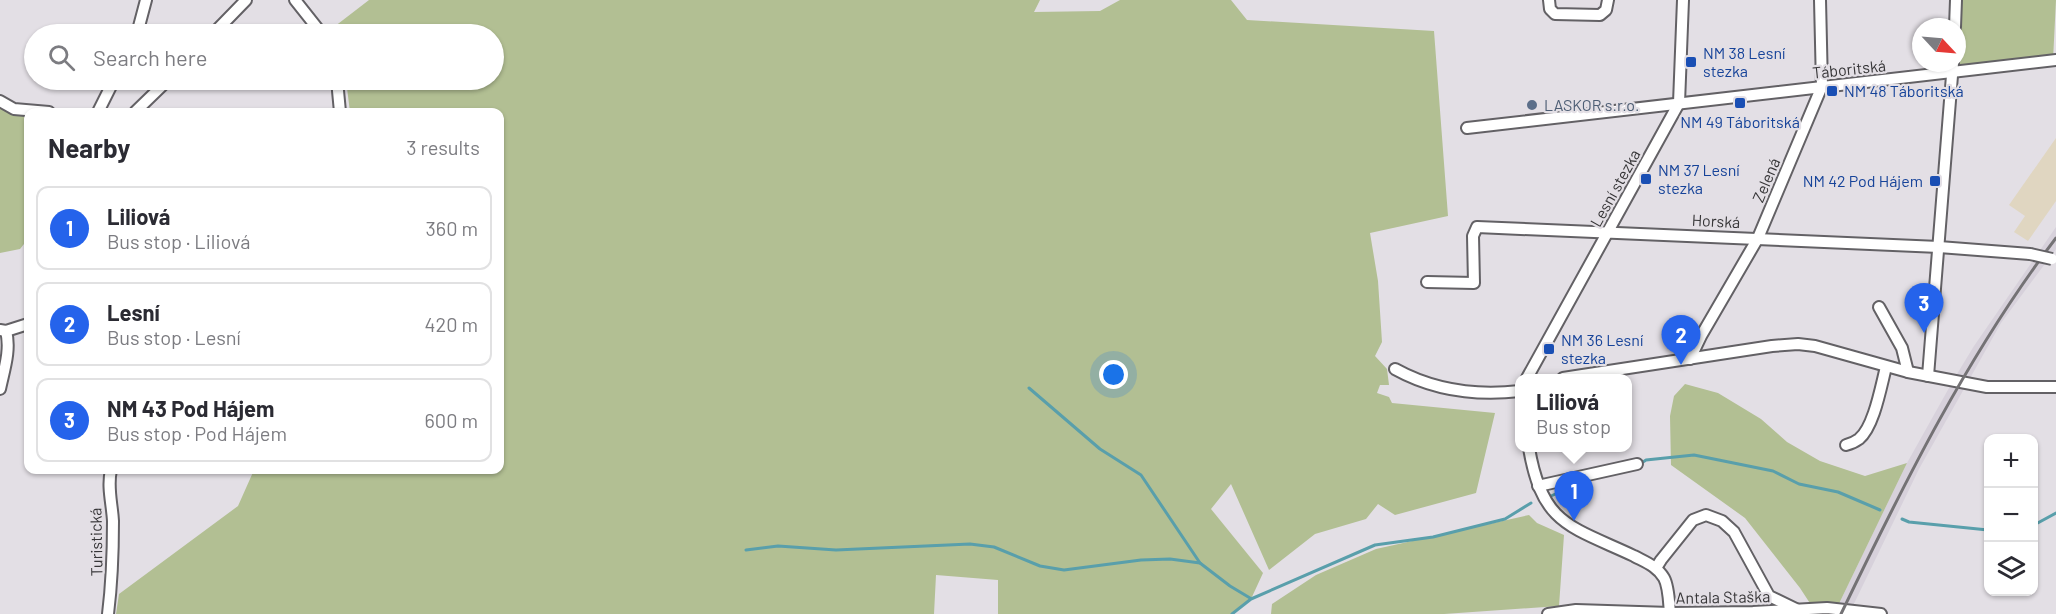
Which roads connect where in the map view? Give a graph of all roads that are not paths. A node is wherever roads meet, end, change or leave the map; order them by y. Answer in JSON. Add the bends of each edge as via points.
{"nodes":[{"id":1,"x":146,"y":0,"type":"edge"},
{"id":2,"x":246,"y":0,"type":"edge"},
{"id":3,"x":295,"y":0,"type":"edge"},
{"id":4,"x":1549,"y":0,"type":"edge"},
{"id":5,"x":1608,"y":0,"type":"edge"},
{"id":6,"x":1683,"y":0,"type":"edge"},
{"id":7,"x":1820,"y":0,"type":"edge"},
{"id":8,"x":1956,"y":0,"type":"edge"},
{"id":9,"x":1955,"y":18,"type":"edge"},
{"id":10,"x":140,"y":24,"type":"edge"},
{"id":11,"x":223,"y":24,"type":"edge"},
{"id":12,"x":314,"y":24,"type":"edge"},
{"id":13,"x":2056,"y":60,"type":"edge"},
{"id":14,"x":1966,"y":67,"type":"edge"},
{"id":15,"x":1923,"y":72,"type":"edge"},
{"id":16,"x":1952,"y":72,"type":"edge"},
{"id":17,"x":1822,"y":86,"type":"junction"},
{"id":18,"x":109,"y":90,"type":"edge"},
{"id":19,"x":158,"y":90,"type":"edge"},
{"id":20,"x":338,"y":90,"type":"edge"},
{"id":21,"x":0,"y":101,"type":"edge"},
{"id":22,"x":1679,"y":103,"type":"junction"},
{"id":23,"x":100,"y":108,"type":"edge"},
{"id":24,"x":139,"y":108,"type":"edge"},
{"id":25,"x":340,"y":108,"type":"edge"},
{"id":26,"x":24,"y":110,"type":"edge"},
{"id":27,"x":1467,"y":128,"type":"dead end"},
{"id":28,"x":1608,"y":231,"type":"junction"},
{"id":29,"x":1758,"y":238,"type":"junction"},
{"id":30,"x":1939,"y":247,"type":"junction"},
{"id":31,"x":2054,"y":258,"type":"edge"},
{"id":32,"x":1427,"y":282,"type":"dead end"},
{"id":33,"x":1879,"y":307,"type":"dead end"},
{"id":34,"x":24,"y":325,"type":"edge"},
{"id":35,"x":3,"y":330,"type":"edge"},
{"id":36,"x":1690,"y":359,"type":"junction"},
{"id":37,"x":1886,"y":367,"type":"junction"},
{"id":38,"x":1395,"y":369,"type":"dead end"},
{"id":39,"x":1908,"y":372,"type":"junction"},
{"id":40,"x":1529,"y":374,"type":"edge"},
{"id":41,"x":1590,"y":374,"type":"edge"},
{"id":42,"x":1928,"y":376,"type":"junction"},
{"id":43,"x":2056,"y":387,"type":"edge"},
{"id":44,"x":0,"y":389,"type":"edge"},
{"id":45,"x":1515,"y":391,"type":"edge"},
{"id":46,"x":1846,"y":445,"type":"dead end"},
{"id":47,"x":1530,"y":452,"type":"edge"},
{"id":48,"x":1637,"y":464,"type":"dead end"},
{"id":49,"x":111,"y":474,"type":"edge"},
{"id":50,"x":1538,"y":486,"type":"junction"},
{"id":51,"x":1656,"y":568,"type":"junction"},
{"id":52,"x":1799,"y":610,"type":"junction"},
{"id":53,"x":1670,"y":613,"type":"edge"},
{"id":54,"x":1753,"y":613,"type":"edge"},
{"id":55,"x":108,"y":614,"type":"edge"},
{"id":56,"x":1548,"y":614,"type":"edge"},
{"id":57,"x":1881,"y":614,"type":"edge"}],
"edges":[{"from":1,"to":10,"type":"street"},
{"from":2,"to":11,"type":"street"},
{"from":3,"to":12,"type":"street"},
{"from":4,"to":5,"type":"street","via":[[1555,14],[1599,15],[1606,10]]},
{"from":6,"to":22,"type":"street","name":"Lesní stezka"},
{"from":7,"to":17,"type":"street","name":"Zelená"},
{"from":8,"to":9,"type":"street"},
{"from":13,"to":14,"type":"street","name":"Táboritská"},
{"from":15,"to":17,"type":"street","name":"Táboritská"},
{"from":16,"to":30,"type":"street"},
{"from":17,"to":22,"type":"street","name":"Táboritská"},
{"from":17,"to":29,"type":"street","name":"Zelená"},
{"from":18,"to":23,"type":"street"},
{"from":19,"to":24,"type":"street"},
{"from":20,"to":25,"type":"street"},
{"from":21,"to":26,"type":"street"},
{"from":22,"to":27,"type":"street","name":"Táboritská"},
{"from":22,"to":28,"type":"street","name":"Lesní stezka"},
{"from":28,"to":29,"type":"street","name":"Horská"},
{"from":28,"to":32,"type":"street","name":"Horská","via":[[1478,227],[1473,236],[1474,283]]},
{"from":28,"to":40,"type":"street","name":"Lesní stezka"},
{"from":29,"to":30,"type":"street","name":"Horská"},
{"from":29,"to":36,"type":"street","name":"Zelená"},
{"from":30,"to":31,"type":"street","name":"Horská","bridge":true},
{"from":30,"to":42,"type":"street"},
{"from":33,"to":39,"type":"street","via":[[1902,348]]},
{"from":34,"to":35,"type":"street"},
{"from":35,"to":44,"type":"street","via":[[9,341]]},
{"from":36,"to":37,"type":"street","via":[[1798,344]]},
{"from":36,"to":41,"type":"street"},
{"from":37,"to":39,"type":"street"},
{"from":37,"to":46,"type":"street","via":[[1865,432]]},
{"from":38,"to":45,"type":"street","via":[[1440,388]]},
{"from":39,"to":42,"type":"street"},
{"from":42,"to":43,"type":"street","via":[[1987,387]]},
{"from":47,"to":50,"type":"street"},
{"from":48,"to":50,"type":"street"},
{"from":49,"to":55,"type":"street","name":"Turistická","via":[[114,566]]},
{"from":50,"to":51,"type":"street","via":[[1561,520]]},
{"from":51,"to":52,"type":"street","via":[[1693,520],[1706,515],[1722,521],[1734,532],[1769,596]]},
{"from":51,"to":53,"type":"street","via":[[1666,583]]},
{"from":52,"to":54,"type":"street","name":"Antala Staška"},
{"from":52,"to":57,"type":"street","name":"Antala Staška","via":[[1827,608]]},
{"from":53,"to":54,"type":"street","name":"Antala Staška"},
{"from":53,"to":56,"type":"street","name":"Antala Staška","via":[[1595,610]]}]}
